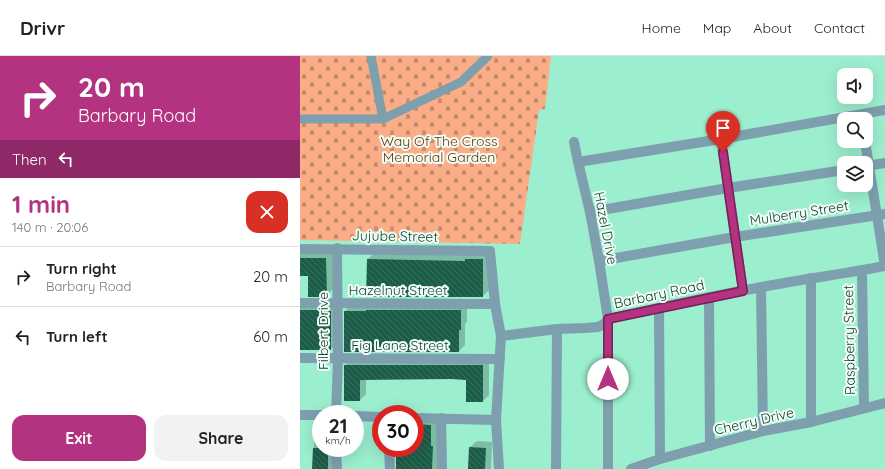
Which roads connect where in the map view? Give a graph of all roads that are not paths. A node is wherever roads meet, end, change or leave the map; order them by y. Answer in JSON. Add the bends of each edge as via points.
{"nodes":[{"id":1,"x":371,"y":56,"type":"edge"},
{"id":2,"x":488,"y":56,"type":"edge"},
{"id":3,"x":885,"y":110,"type":"edge"},
{"id":4,"x":873,"y":114,"type":"edge"},
{"id":5,"x":300,"y":119,"type":"edge"},
{"id":6,"x":383,"y":119,"type":"junction"},
{"id":7,"x":837,"y":121,"type":"edge"},
{"id":8,"x":721,"y":140,"type":"junction"},
{"id":9,"x":574,"y":142,"type":"dead end"},
{"id":10,"x":578,"y":162,"type":"junction"},
{"id":11,"x":885,"y":163,"type":"edge"},
{"id":12,"x":873,"y":165,"type":"edge"},
{"id":13,"x":837,"y":171,"type":"edge"},
{"id":14,"x":873,"y":185,"type":"edge"},
{"id":15,"x":728,"y":188,"type":"junction"},
{"id":16,"x":590,"y":212,"type":"junction"},
{"id":17,"x":881,"y":215,"type":"edge"},
{"id":18,"x":735,"y":237,"type":"junction"},
{"id":19,"x":337,"y":248,"type":"junction"},
{"id":20,"x":300,"y":249,"type":"edge"},
{"id":21,"x":599,"y":261,"type":"junction"},
{"id":22,"x":885,"y":266,"type":"edge"},
{"id":23,"x":862,"y":271,"type":"junction"},
{"id":24,"x":811,"y":278,"type":"junction"},
{"id":25,"x":761,"y":287,"type":"junction"},
{"id":26,"x":743,"y":291,"type":"junction"},
{"id":27,"x":709,"y":297,"type":"junction"},
{"id":28,"x":300,"y":303,"type":"edge"},
{"id":29,"x":337,"y":303,"type":"junction"},
{"id":30,"x":495,"y":304,"type":"junction"},
{"id":31,"x":660,"y":308,"type":"junction"},
{"id":32,"x":608,"y":319,"type":"junction"},
{"id":33,"x":557,"y":329,"type":"junction"},
{"id":34,"x":501,"y":336,"type":"junction"},
{"id":35,"x":300,"y":358,"type":"edge"},
{"id":36,"x":338,"y":359,"type":"junction"},
{"id":37,"x":500,"y":359,"type":"junction"},
{"id":38,"x":885,"y":403,"type":"edge"},
{"id":39,"x":336,"y":405,"type":"edge"},
{"id":40,"x":864,"y":408,"type":"junction"},
{"id":41,"x":300,"y":415,"type":"edge"},
{"id":42,"x":312,"y":415,"type":"edge"},
{"id":43,"x":424,"y":418,"type":"edge"},
{"id":44,"x":441,"y":418,"type":"junction"},
{"id":45,"x":496,"y":420,"type":"junction"},
{"id":46,"x":811,"y":422,"type":"junction"},
{"id":47,"x":763,"y":431,"type":"junction"},
{"id":48,"x":710,"y":446,"type":"junction"},
{"id":49,"x":336,"y":457,"type":"edge"},
{"id":50,"x":389,"y":457,"type":"edge"},
{"id":51,"x":660,"y":459,"type":"junction"},
{"id":52,"x":337,"y":469,"type":"edge"},
{"id":53,"x":390,"y":469,"type":"edge"},
{"id":54,"x":442,"y":469,"type":"edge"},
{"id":55,"x":499,"y":469,"type":"edge"},
{"id":56,"x":556,"y":469,"type":"edge"},
{"id":57,"x":608,"y":469,"type":"edge"},
{"id":58,"x":631,"y":469,"type":"edge"}],
"edges":[{"from":1,"to":6,"type":"lane"},
{"from":2,"to":6,"type":"lane","via":[[461,82]]},
{"from":3,"to":4,"type":"street"},
{"from":5,"to":6,"type":"lane"},
{"from":7,"to":8,"type":"street"},
{"from":8,"to":10,"type":"street"},
{"from":8,"to":15,"type":"street"},
{"from":9,"to":10,"type":"street","name":"Hazel Drive"},
{"from":10,"to":16,"type":"street","name":"Hazel Drive"},
{"from":11,"to":12,"type":"street"},
{"from":13,"to":15,"type":"street"},
{"from":14,"to":17,"type":"street"},
{"from":15,"to":16,"type":"street"},
{"from":15,"to":18,"type":"street"},
{"from":16,"to":21,"type":"street","name":"Hazel Drive"},
{"from":17,"to":18,"type":"street","name":"Mulberry Street"},
{"from":17,"to":22,"type":"street"},
{"from":18,"to":21,"type":"street","name":"Mulberry Street"},
{"from":18,"to":26,"type":"street"},
{"from":19,"to":20,"type":"street","name":"Jujube Street"},
{"from":19,"to":29,"type":"street","name":"Filbert Drive"},
{"from":19,"to":30,"type":"street","name":"Jujube Street","via":[[490,251]]},
{"from":21,"to":32,"type":"street","name":"Hazel Drive"},
{"from":22,"to":23,"type":"street","name":"Barbary Road"},
{"from":23,"to":24,"type":"street","name":"Barbary Road"},
{"from":23,"to":40,"type":"street","name":"Raspberry Street"},
{"from":24,"to":25,"type":"street","name":"Barbary Road"},
{"from":24,"to":46,"type":"street"},
{"from":25,"to":26,"type":"street","name":"Barbary Road"},
{"from":25,"to":47,"type":"street"},
{"from":26,"to":27,"type":"street","name":"Barbary Road"},
{"from":27,"to":31,"type":"street","name":"Barbary Road"},
{"from":27,"to":48,"type":"street"},
{"from":28,"to":29,"type":"street","name":"Hazelnut Street"},
{"from":29,"to":30,"type":"street","name":"Hazelnut Street"},
{"from":29,"to":36,"type":"street","name":"Filbert Drive"},
{"from":30,"to":34,"type":"street"},
{"from":31,"to":32,"type":"street","name":"Barbary Road"},
{"from":31,"to":51,"type":"street"},
{"from":32,"to":33,"type":"street","name":"Barbary Road","via":[[598,327]]},
{"from":32,"to":57,"type":"street","name":"Hazel Drive"},
{"from":33,"to":34,"type":"street","name":"Barbary Road"},
{"from":33,"to":56,"type":"street"},
{"from":34,"to":37,"type":"street"},
{"from":35,"to":36,"type":"street","name":"Fig Lane Street"},
{"from":36,"to":37,"type":"street","name":"Fig Lane Street"},
{"from":36,"to":39,"type":"street","name":"Filbert Drive"},
{"from":37,"to":45,"type":"street"},
{"from":38,"to":40,"type":"street","name":"Cherry Drive"},
{"from":40,"to":46,"type":"street","name":"Cherry Drive"},
{"from":41,"to":42,"type":"street"},
{"from":43,"to":44,"type":"street"},
{"from":44,"to":45,"type":"street"},
{"from":44,"to":54,"type":"street"},
{"from":45,"to":55,"type":"street"},
{"from":46,"to":47,"type":"street","name":"Cherry Drive"},
{"from":47,"to":48,"type":"street","name":"Cherry Drive"},
{"from":48,"to":51,"type":"street","name":"Cherry Drive"},
{"from":49,"to":52,"type":"street"},
{"from":50,"to":53,"type":"street"},
{"from":51,"to":58,"type":"street","name":"Cherry Drive"}]}
